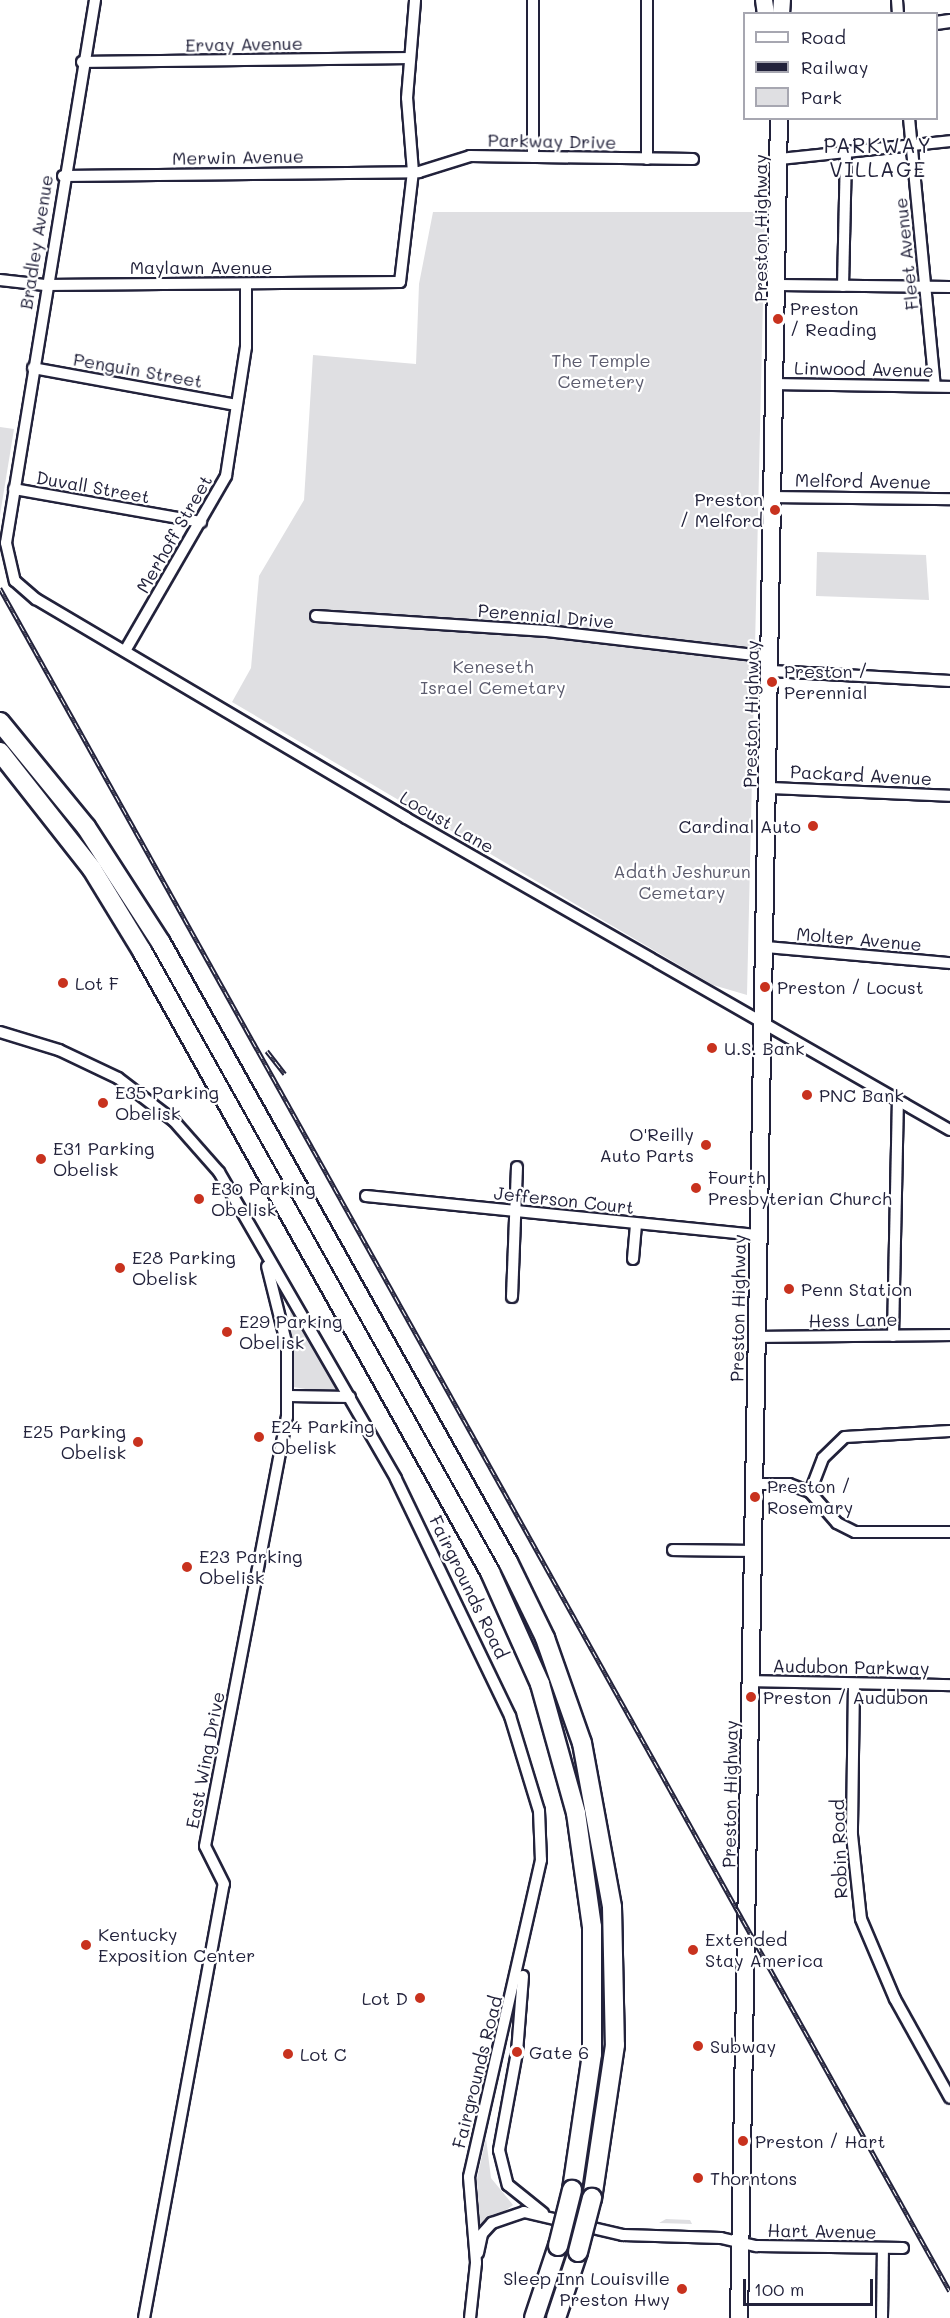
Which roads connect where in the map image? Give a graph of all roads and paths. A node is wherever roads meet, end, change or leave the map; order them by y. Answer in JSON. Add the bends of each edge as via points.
{"nodes":[{"id":1,"x":94,"y":0,"type":"edge"},
{"id":2,"x":415,"y":0,"type":"edge"},
{"id":3,"x":533,"y":0,"type":"edge"},
{"id":4,"x":647,"y":0,"type":"edge"},
{"id":5,"x":408,"y":58,"type":"junction"},
{"id":6,"x":82,"y":62,"type":"junction"},
{"id":7,"x":779,"y":120,"type":"edge"},
{"id":8,"x":909,"y":120,"type":"edge"},
{"id":9,"x":950,"y":141,"type":"edge"},
{"id":10,"x":912,"y":145,"type":"junction"},
{"id":11,"x":846,"y":153,"type":"junction"},
{"id":12,"x":533,"y":157,"type":"junction"},
{"id":13,"x":647,"y":159,"type":"junction"},
{"id":14,"x":693,"y":159,"type":"dead end"},
{"id":15,"x":780,"y":159,"type":"junction"},
{"id":16,"x":413,"y":172,"type":"junction"},
{"id":17,"x":63,"y":176,"type":"junction"},
{"id":18,"x":0,"y":280,"type":"edge"},
{"id":19,"x":45,"y":285,"type":"junction"},
{"id":20,"x":246,"y":285,"type":"junction"},
{"id":21,"x":779,"y":285,"type":"junction"},
{"id":22,"x":843,"y":286,"type":"junction"},
{"id":23,"x":926,"y":286,"type":"junction"},
{"id":24,"x":950,"y":287,"type":"edge"},
{"id":25,"x":33,"y":368,"type":"junction"},
{"id":26,"x":777,"y":384,"type":"junction"},
{"id":27,"x":935,"y":386,"type":"junction"},
{"id":28,"x":950,"y":387,"type":"edge"},
{"id":29,"x":236,"y":405,"type":"junction"},
{"id":30,"x":14,"y":489,"type":"junction"},
{"id":31,"x":775,"y":497,"type":"junction"},
{"id":32,"x":950,"y":500,"type":"edge"},
{"id":33,"x":201,"y":522,"type":"junction"},
{"id":34,"x":315,"y":616,"type":"dead end"},
{"id":35,"x":125,"y":651,"type":"junction"},
{"id":36,"x":772,"y":664,"type":"junction"},
{"id":37,"x":950,"y":681,"type":"edge"},
{"id":38,"x":0,"y":722,"type":"edge"},
{"id":39,"x":0,"y":752,"type":"edge"},
{"id":40,"x":770,"y":788,"type":"junction"},
{"id":41,"x":950,"y":796,"type":"edge"},
{"id":42,"x":766,"y":947,"type":"junction"},
{"id":43,"x":950,"y":963,"type":"edge"},
{"id":44,"x":764,"y":1024,"type":"junction"},
{"id":45,"x":0,"y":1032,"type":"edge"},
{"id":46,"x":898,"y":1099,"type":"junction"},
{"id":47,"x":950,"y":1130,"type":"edge"},
{"id":48,"x":517,"y":1167,"type":"dead end"},
{"id":49,"x":366,"y":1196,"type":"dead end"},
{"id":50,"x":514,"y":1211,"type":"junction"},
{"id":51,"x":636,"y":1224,"type":"junction"},
{"id":52,"x":759,"y":1235,"type":"junction"},
{"id":53,"x":258,"y":1243,"type":"junction"},
{"id":54,"x":633,"y":1259,"type":"dead end"},
{"id":55,"x":512,"y":1297,"type":"dead end"},
{"id":56,"x":950,"y":1335,"type":"edge"},
{"id":57,"x":893,"y":1336,"type":"junction"},
{"id":58,"x":757,"y":1337,"type":"junction"},
{"id":59,"x":289,"y":1396,"type":"junction"},
{"id":60,"x":350,"y":1397,"type":"junction"},
{"id":61,"x":950,"y":1431,"type":"edge"},
{"id":62,"x":755,"y":1484,"type":"junction"},
{"id":63,"x":810,"y":1492,"type":"junction"},
{"id":64,"x":950,"y":1532,"type":"edge"},
{"id":65,"x":673,"y":1550,"type":"dead end"},
{"id":66,"x":753,"y":1551,"type":"junction"},
{"id":67,"x":751,"y":1681,"type":"junction"},
{"id":68,"x":854,"y":1684,"type":"junction"},
{"id":69,"x":950,"y":1685,"type":"edge"},
{"id":70,"x":526,"y":1942,"type":"junction"},
{"id":71,"x":947,"y":2085,"type":"edge"},
{"id":72,"x":950,"y":2098,"type":"edge"},
{"id":73,"x":544,"y":2213,"type":"junction"},
{"id":74,"x":740,"y":2242,"type":"junction"},
{"id":75,"x":883,"y":2248,"type":"junction"},
{"id":76,"x":903,"y":2248,"type":"dead end"},
{"id":77,"x":476,"y":2263,"type":"junction"},
{"id":78,"x":144,"y":2318,"type":"edge"},
{"id":79,"x":470,"y":2318,"type":"edge"},
{"id":80,"x":534,"y":2318,"type":"edge"},
{"id":81,"x":556,"y":2318,"type":"edge"},
{"id":82,"x":740,"y":2318,"type":"edge"},
{"id":83,"x":882,"y":2318,"type":"edge"}],
"edges":[{"from":1,"to":6,"type":"street","name":"Bradley Avenue"},
{"from":2,"to":5,"type":"street"},
{"from":3,"to":12,"type":"street"},
{"from":4,"to":13,"type":"street"},
{"from":5,"to":6,"type":"street","name":"Ervay Avenue"},
{"from":5,"to":16,"type":"street"},
{"from":6,"to":17,"type":"street","name":"Bradley Avenue"},
{"from":7,"to":15,"type":"main road","name":"Preston Highway"},
{"from":8,"to":10,"type":"street","name":"Fleet Avenue"},
{"from":9,"to":10,"type":"street"},
{"from":10,"to":11,"type":"street"},
{"from":10,"to":23,"type":"street","name":"Fleet Avenue"},
{"from":11,"to":15,"type":"street"},
{"from":11,"to":22,"type":"street"},
{"from":12,"to":13,"type":"street","name":"Parkway Drive"},
{"from":12,"to":16,"type":"street","name":"Parkway Drive","via":[[470,156]]},
{"from":13,"to":14,"type":"street","name":"Parkway Drive"},
{"from":15,"to":21,"type":"main road","name":"Preston Highway"},
{"from":16,"to":17,"type":"street","name":"Merwin Avenue"},
{"from":16,"to":20,"type":"street","name":"Maylawn Avenue","via":[[402,280]]},
{"from":17,"to":19,"type":"street","name":"Bradley Avenue"},
{"from":18,"to":19,"type":"street","name":"Maylawn Avenue"},
{"from":19,"to":20,"type":"street","name":"Maylawn Avenue"},
{"from":19,"to":25,"type":"street","name":"Bradley Avenue"},
{"from":20,"to":29,"type":"street","name":"Merhoff Street","via":[[246,347]]},
{"from":21,"to":22,"type":"street"},
{"from":21,"to":26,"type":"main road","name":"Preston Highway"},
{"from":22,"to":23,"type":"street"},
{"from":23,"to":24,"type":"street"},
{"from":23,"to":27,"type":"street","name":"Fleet Avenue"},
{"from":25,"to":29,"type":"street","name":"Penguin Street"},
{"from":25,"to":30,"type":"street","name":"Bradley Avenue"},
{"from":26,"to":27,"type":"street","name":"Linwood Avenue"},
{"from":26,"to":31,"type":"main road","name":"Preston Highway"},
{"from":27,"to":28,"type":"street","name":"Linwood Avenue"},
{"from":29,"to":33,"type":"street","name":"Merhoff Street","via":[[226,476]]},
{"from":30,"to":33,"type":"street","name":"Duvall Street"},
{"from":30,"to":35,"type":"street","name":"Locust Lane","via":[[5,553],[15,581]]},
{"from":31,"to":32,"type":"street","name":"Melford Avenue"},
{"from":31,"to":36,"type":"main road","name":"Preston Highway"},
{"from":33,"to":35,"type":"street","name":"Merhoff Street"},
{"from":34,"to":36,"type":"street","name":"Perennial Drive","via":[[547,631]]},
{"from":35,"to":44,"type":"street","name":"Locust Lane"},
{"from":36,"to":37,"type":"street","name":"Perennial Drive"},
{"from":36,"to":40,"type":"main road","name":"Preston Highway"},
{"from":38,"to":81,"type":"highway","bridge":true,"via":[[86,827],[161,943],[508,1562],[550,1649],[587,1763],[612,1907],[615,2045],[592,2198]]},
{"from":39,"to":80,"type":"highway","bridge":true,"via":[[92,869],[142,951],[468,1532],[532,1664],[572,1791],[592,1927],[592,2054],[572,2190]]},
{"from":40,"to":41,"type":"street","name":"Packard Avenue"},
{"from":40,"to":42,"type":"main road","name":"Preston Highway"},
{"from":42,"to":43,"type":"street","name":"Molter Avenue"},
{"from":42,"to":44,"type":"main road","name":"Preston Highway"},
{"from":44,"to":46,"type":"street","name":"Locust Lane"},
{"from":44,"to":52,"type":"main road","name":"Preston Highway"},
{"from":45,"to":53,"type":"street","name":"Fairgrounds Road","via":[[76,1057],[153,1102],[219,1172]]},
{"from":46,"to":47,"type":"street","name":"Locust Lane"},
{"from":46,"to":57,"type":"street"},
{"from":48,"to":50,"type":"street"},
{"from":49,"to":50,"type":"street","name":"Jefferson Court"},
{"from":50,"to":51,"type":"street","name":"Jefferson Court"},
{"from":50,"to":55,"type":"street"},
{"from":51,"to":52,"type":"street","name":"Jefferson Court"},
{"from":51,"to":54,"type":"street"},
{"from":52,"to":58,"type":"main road","name":"Preston Highway"},
{"from":53,"to":59,"type":"street","name":"East Wing Drive","via":[[282,1317]]},
{"from":53,"to":60,"type":"street","name":"Fairgrounds Road"},
{"from":56,"to":57,"type":"street","name":"Hess Lane"},
{"from":57,"to":58,"type":"street","name":"Hess Lane"},
{"from":58,"to":62,"type":"main road","name":"Preston Highway"},
{"from":59,"to":60,"type":"street"},
{"from":59,"to":78,"type":"street","name":"East Wing Drive","via":[[205,1846],[224,1884]]},
{"from":60,"to":70,"type":"street","name":"Fairgrounds Road","via":[[458,1598],[499,1686],[533,1784],[540,1860]]},
{"from":61,"to":63,"type":"street","via":[[845,1437],[823,1458]]},
{"from":62,"to":63,"type":"street","via":[[789,1484]]},
{"from":62,"to":66,"type":"main road","name":"Preston Highway"},
{"from":63,"to":64,"type":"street","via":[[837,1523],[855,1532]]},
{"from":65,"to":66,"type":"street"},
{"from":66,"to":67,"type":"main road","name":"Preston Highway"},
{"from":67,"to":68,"type":"street","name":"Audubon Parkway"},
{"from":67,"to":74,"type":"main road","name":"Preston Highway"},
{"from":68,"to":69,"type":"street","name":"Audubon Parkway"},
{"from":68,"to":71,"type":"street","name":"Robin Road","via":[[852,1835],[857,1904],[876,1959]]},
{"from":70,"to":73,"type":"street","via":[[517,2052],[499,2150],[508,2185]]},
{"from":70,"to":77,"type":"street","name":"Fairgrounds Road","via":[[469,2177]]},
{"from":71,"to":72,"type":"street","name":"Robin Road"},
{"from":73,"to":74,"type":"street","name":"Hart Avenue","via":[[623,2235]]},
{"from":73,"to":77,"type":"street","via":[[515,2212],[492,2223],[482,2234]]},
{"from":74,"to":75,"type":"street","name":"Hart Avenue"},
{"from":74,"to":82,"type":"main road","name":"Preston Highway"},
{"from":75,"to":76,"type":"street","name":"Hart Avenue"},
{"from":75,"to":83,"type":"street"},
{"from":77,"to":79,"type":"street","name":"Fairgrounds Road"}]}
